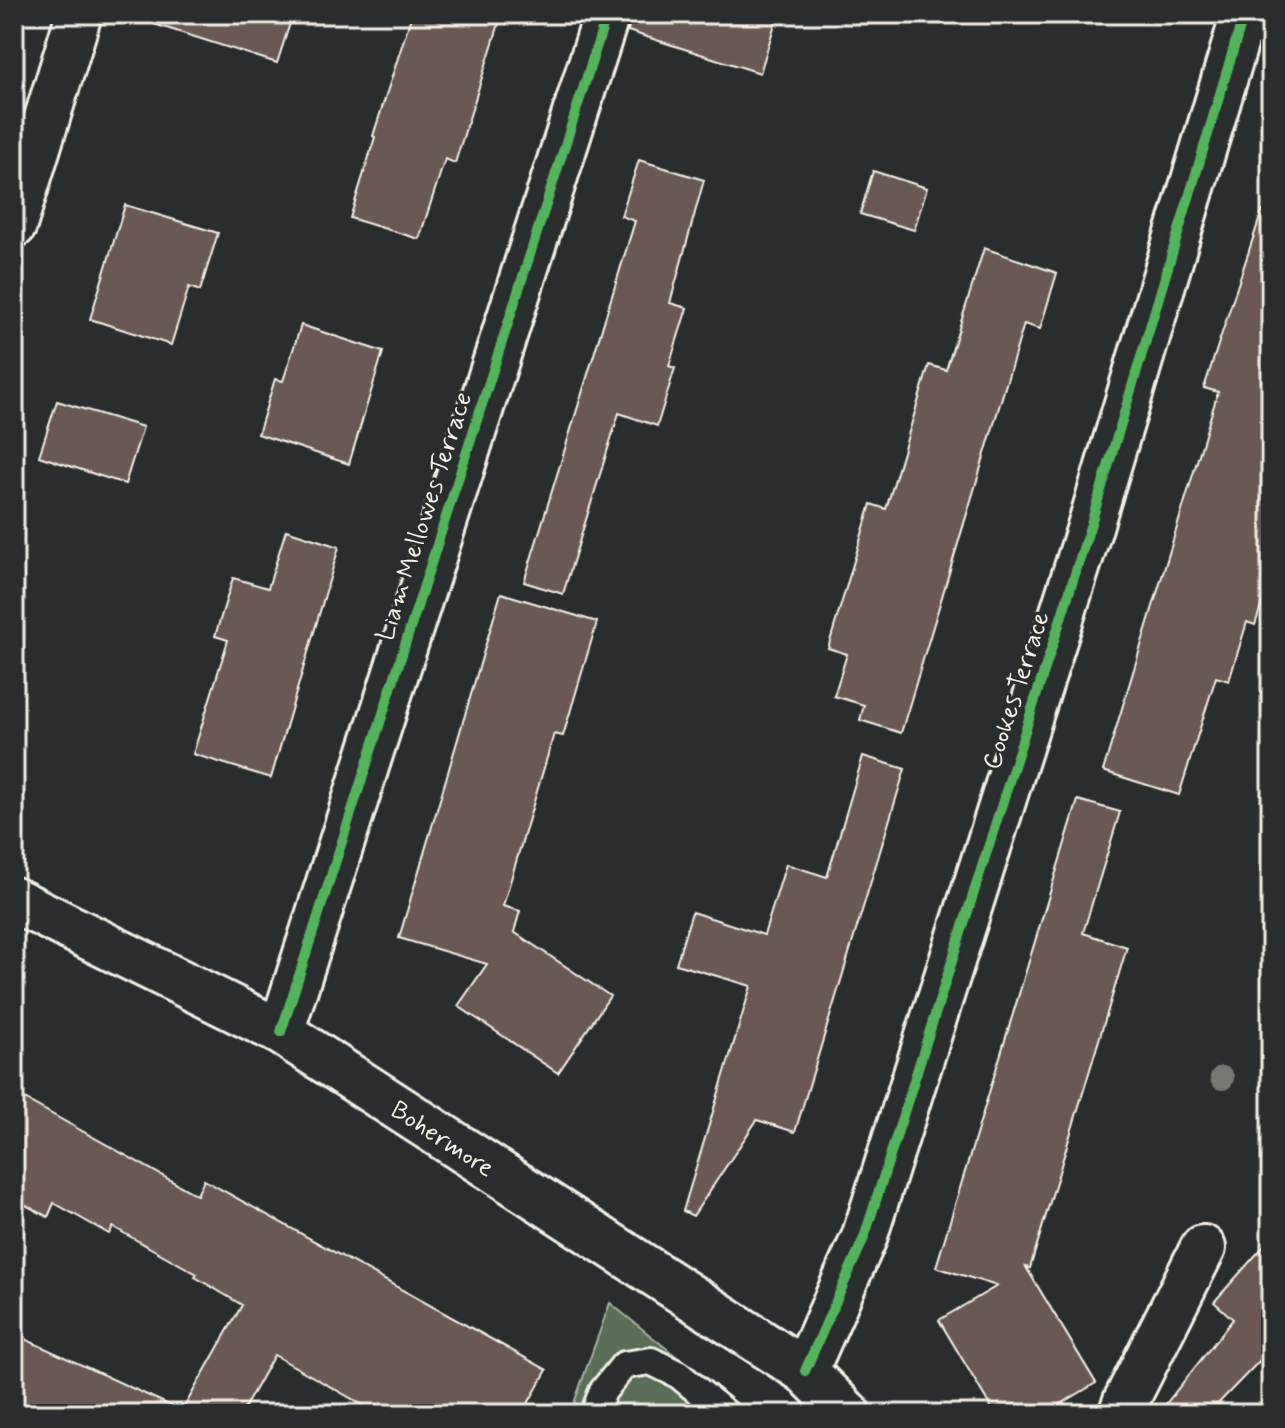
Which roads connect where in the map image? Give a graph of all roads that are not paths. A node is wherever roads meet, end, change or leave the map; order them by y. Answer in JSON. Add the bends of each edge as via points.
{"nodes":[{"id":1,"x":79,"y":14,"type":"edge"},
{"id":2,"x":607,"y":14,"type":"edge"},
{"id":3,"x":1244,"y":14,"type":"edge"},
{"id":4,"x":26,"y":144,"type":"edge"},
{"id":5,"x":14,"y":225,"type":"edge"},
{"id":6,"x":14,"y":900,"type":"edge"},
{"id":7,"x":281,"y":1032,"type":"junction"},
{"id":8,"x":1203,"y":1248,"type":"dead end"},
{"id":9,"x":805,"y":1371,"type":"junction"},
{"id":10,"x":594,"y":1414,"type":"edge"},
{"id":11,"x":726,"y":1414,"type":"edge"},
{"id":12,"x":848,"y":1414,"type":"edge"},
{"id":13,"x":1121,"y":1414,"type":"edge"}],
"edges":[{"from":1,"to":4,"type":"street"},
{"from":2,"to":7,"type":"street","name":"Liam Mellowes Terrace"},
{"from":3,"to":9,"type":"street","name":"Cookes Terrace","via":[[1089,530],[864,1238]]},
{"from":4,"to":5,"type":"street"},
{"from":6,"to":7,"type":"street","name":"Bohermore"},
{"from":7,"to":9,"type":"street","name":"Bohermore"},
{"from":8,"to":13,"type":"street"},
{"from":9,"to":12,"type":"street","name":"Bohermore"},
{"from":10,"to":11,"type":"lane","via":[[603,1391],[624,1365],[651,1361],[679,1375]]}]}
